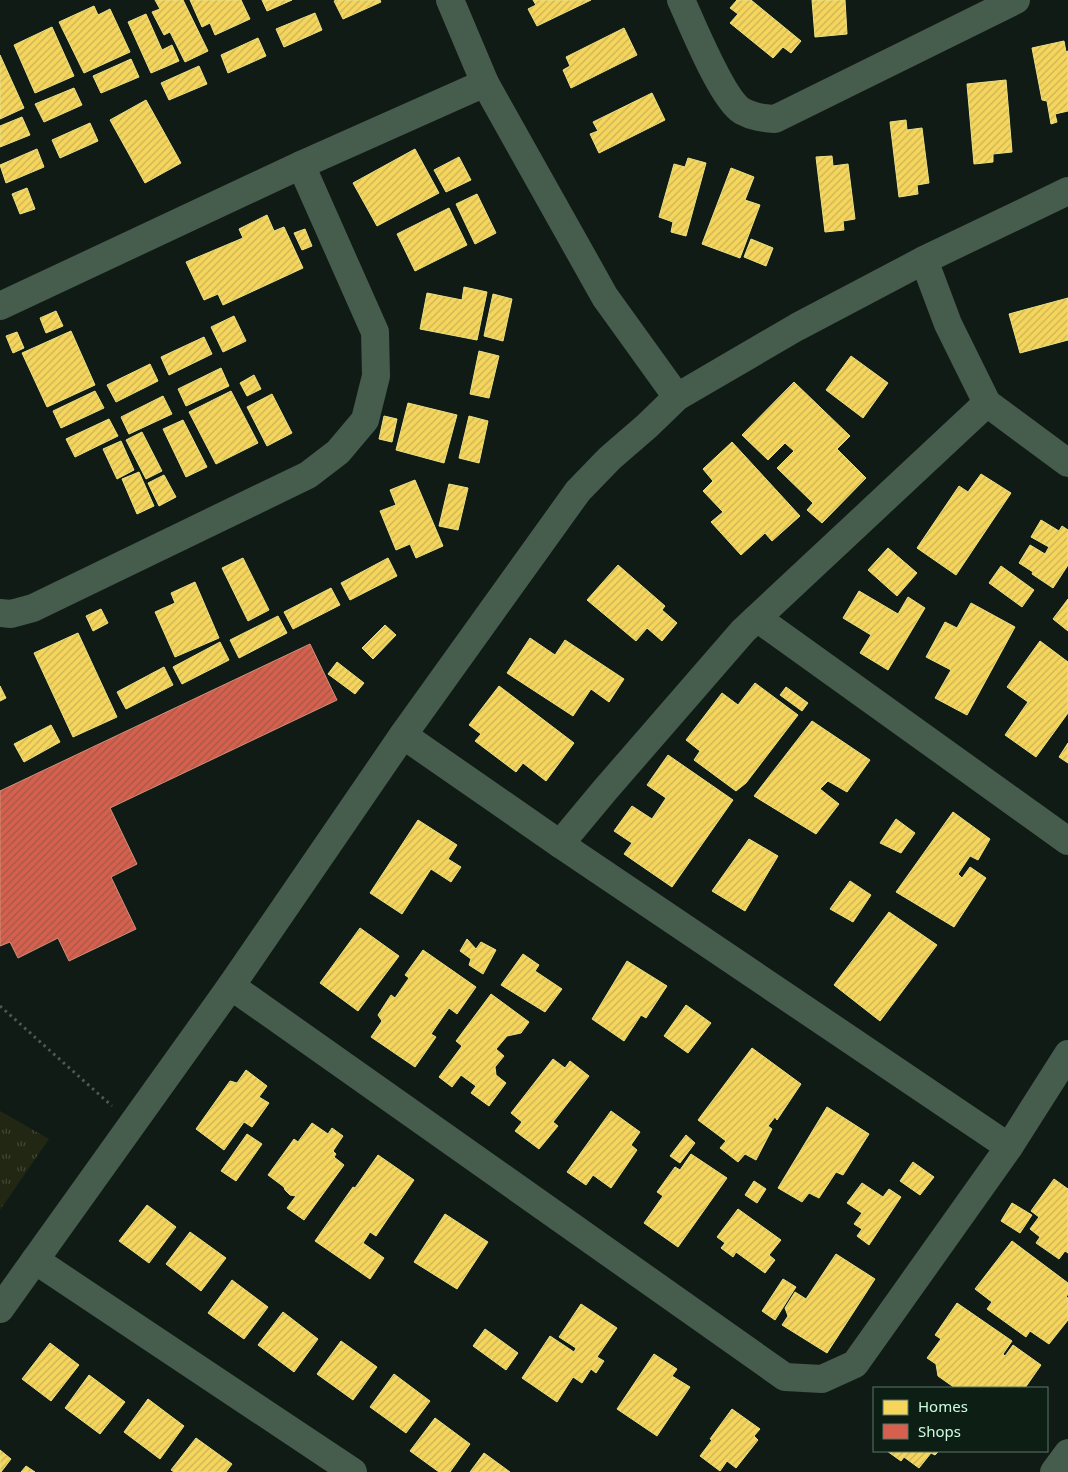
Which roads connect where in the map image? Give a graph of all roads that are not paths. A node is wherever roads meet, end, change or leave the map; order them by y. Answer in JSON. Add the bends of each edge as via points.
{"nodes":[{"id":1,"x":450,"y":0,"type":"edge"},
{"id":2,"x":681,"y":0,"type":"edge"},
{"id":3,"x":1016,"y":0,"type":"edge"},
{"id":4,"x":485,"y":83,"type":"junction"},
{"id":5,"x":301,"y":165,"type":"junction"},
{"id":6,"x":1068,"y":190,"type":"edge"},
{"id":7,"x":924,"y":260,"type":"junction"},
{"id":8,"x":0,"y":306,"type":"edge"},
{"id":9,"x":677,"y":397,"type":"junction"},
{"id":10,"x":987,"y":403,"type":"junction"},
{"id":11,"x":1068,"y":463,"type":"edge"},
{"id":12,"x":0,"y":613,"type":"edge"},
{"id":13,"x":757,"y":618,"type":"junction"},
{"id":14,"x":403,"y":735,"type":"junction"},
{"id":15,"x":1068,"y":841,"type":"edge"},
{"id":16,"x":560,"y":844,"type":"junction"},
{"id":17,"x":231,"y":986,"type":"junction"},
{"id":18,"x":1068,"y":1054,"type":"edge"},
{"id":19,"x":1009,"y":1147,"type":"junction"},
{"id":20,"x":35,"y":1260,"type":"junction"},
{"id":21,"x":0,"y":1309,"type":"edge"},
{"id":22,"x":1068,"y":1453,"type":"edge"},
{"id":23,"x":353,"y":1472,"type":"edge"},
{"id":24,"x":1054,"y":1472,"type":"edge"}],
"edges":[{"from":1,"to":4,"type":"street"},
{"from":2,"to":3,"type":"street","via":[[723,89],[740,110],[757,118],[775,119]]},
{"from":4,"to":5,"type":"street"},
{"from":4,"to":9,"type":"street","via":[[605,297]]},
{"from":5,"to":8,"type":"street"},
{"from":5,"to":12,"type":"street","via":[[375,332],[376,376],[365,420],[338,452],[308,475],[32,608],[11,614]]},
{"from":6,"to":7,"type":"street"},
{"from":7,"to":9,"type":"street","via":[[797,327]]},
{"from":7,"to":10,"type":"street","via":[[948,324]]},
{"from":9,"to":14,"type":"street","via":[[578,491]]},
{"from":10,"to":11,"type":"street"},
{"from":10,"to":13,"type":"street"},
{"from":13,"to":15,"type":"street"},
{"from":13,"to":16,"type":"street","via":[[709,669]]},
{"from":14,"to":16,"type":"street"},
{"from":14,"to":17,"type":"street"},
{"from":16,"to":19,"type":"street"},
{"from":17,"to":19,"type":"street","via":[[786,1377],[822,1379],[855,1364]]},
{"from":17,"to":20,"type":"street"},
{"from":18,"to":19,"type":"street"},
{"from":20,"to":21,"type":"street"},
{"from":20,"to":23,"type":"street"},
{"from":22,"to":24,"type":"street"}]}
